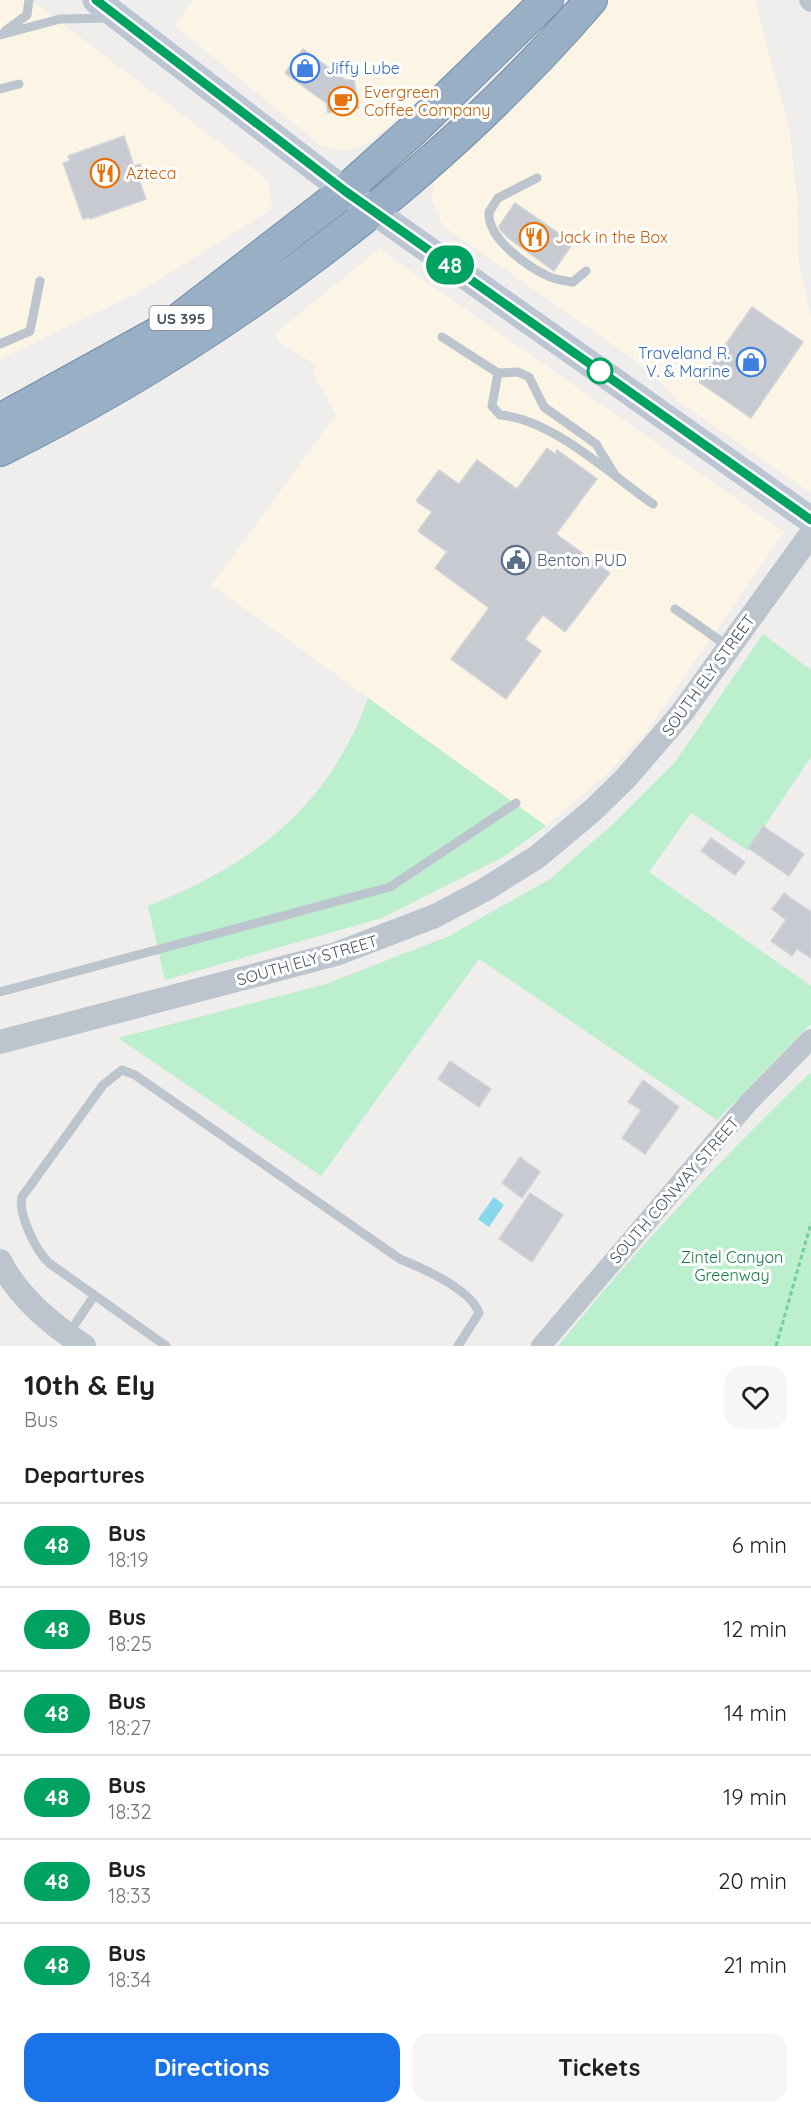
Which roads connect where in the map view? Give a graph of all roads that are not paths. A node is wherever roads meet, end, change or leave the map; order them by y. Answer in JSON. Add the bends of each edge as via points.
{"nodes":[{"id":1,"x":29,"y":0,"type":"edge"},
{"id":2,"x":96,"y":0,"type":"edge"},
{"id":3,"x":547,"y":0,"type":"edge"},
{"id":4,"x":591,"y":0,"type":"edge"},
{"id":5,"x":119,"y":18,"type":"junction"},
{"id":6,"x":0,"y":34,"type":"edge"},
{"id":7,"x":19,"y":84,"type":"dead end"},
{"id":8,"x":0,"y":89,"type":"edge"},
{"id":9,"x":537,"y":178,"type":"dead end"},
{"id":10,"x":345,"y":191,"type":"junction"},
{"id":11,"x":373,"y":210,"type":"junction"},
{"id":12,"x":586,"y":271,"type":"dead end"},
{"id":13,"x":40,"y":281,"type":"dead end"},
{"id":14,"x":442,"y":336,"type":"dead end"},
{"id":15,"x":0,"y":344,"type":"edge"},
{"id":16,"x":498,"y":373,"type":"junction"},
{"id":17,"x":0,"y":420,"type":"edge"},
{"id":18,"x":0,"y":450,"type":"edge"},
{"id":19,"x":618,"y":480,"type":"junction"},
{"id":20,"x":653,"y":504,"type":"dead end"},
{"id":21,"x":811,"y":520,"type":"edge"},
{"id":22,"x":811,"y":534,"type":"edge"},
{"id":23,"x":675,"y":609,"type":"dead end"},
{"id":24,"x":729,"y":647,"type":"junction"},
{"id":25,"x":516,"y":802,"type":"dead end"},
{"id":26,"x":0,"y":992,"type":"edge"},
{"id":27,"x":811,"y":1039,"type":"edge"},
{"id":28,"x":0,"y":1042,"type":"edge"},
{"id":29,"x":0,"y":1261,"type":"edge"},
{"id":30,"x":94,"y":1296,"type":"junction"},
{"id":31,"x":70,"y":1342,"type":"edge"},
{"id":32,"x":166,"y":1346,"type":"edge"},
{"id":33,"x":458,"y":1346,"type":"edge"},
{"id":34,"x":541,"y":1346,"type":"edge"}],
"edges":[{"from":1,"to":6,"type":"lane","via":[[27,15]]},
{"from":2,"to":5,"type":"main road"},
{"from":3,"to":10,"type":"highway","number":"US 395"},
{"from":4,"to":11,"type":"highway","number":"US 395","via":[[521,76],[436,158]]},
{"from":5,"to":6,"type":"lane","via":[[60,20]]},
{"from":5,"to":10,"type":"main road"},
{"from":7,"to":8,"type":"lane"},
{"from":9,"to":12,"type":"lane","via":[[498,198],[489,212],[492,228],[511,251],[551,278],[573,282]]},
{"from":10,"to":11,"type":"main road"},
{"from":10,"to":17,"type":"highway","number":"US 395","via":[[169,327]]},
{"from":11,"to":18,"type":"highway","number":"US 395","via":[[209,331],[61,420]]},
{"from":11,"to":21,"type":"main road"},
{"from":13,"to":15,"type":"lane","via":[[30,331]]},
{"from":14,"to":16,"type":"lane"},
{"from":16,"to":19,"type":"lane","via":[[518,372],[529,377],[544,407],[596,444]]},
{"from":16,"to":19,"type":"lane","via":[[492,406],[500,415],[526,419]]},
{"from":19,"to":20,"type":"lane"},
{"from":22,"to":24,"type":"street","name":"SOUTH ELY STREET"},
{"from":23,"to":24,"type":"lane"},
{"from":24,"to":28,"type":"street","name":"SOUTH ELY STREET","via":[[660,741],[626,779],[537,857],[486,890],[426,920],[336,954]]},
{"from":25,"to":26,"type":"lane","via":[[390,886]]},
{"from":27,"to":34,"type":"street","name":"SOUTH CONWAY STREET","via":[[741,1112]]},
{"from":29,"to":31,"type":"street","via":[[28,1301]]},
{"from":30,"to":31,"type":"lane"},
{"from":30,"to":32,"type":"lane"},
{"from":30,"to":33,"type":"lane","via":[[39,1254],[20,1206],[22,1197],[104,1085],[123,1070],[400,1259],[463,1293],[476,1304],[478,1313]]}]}
